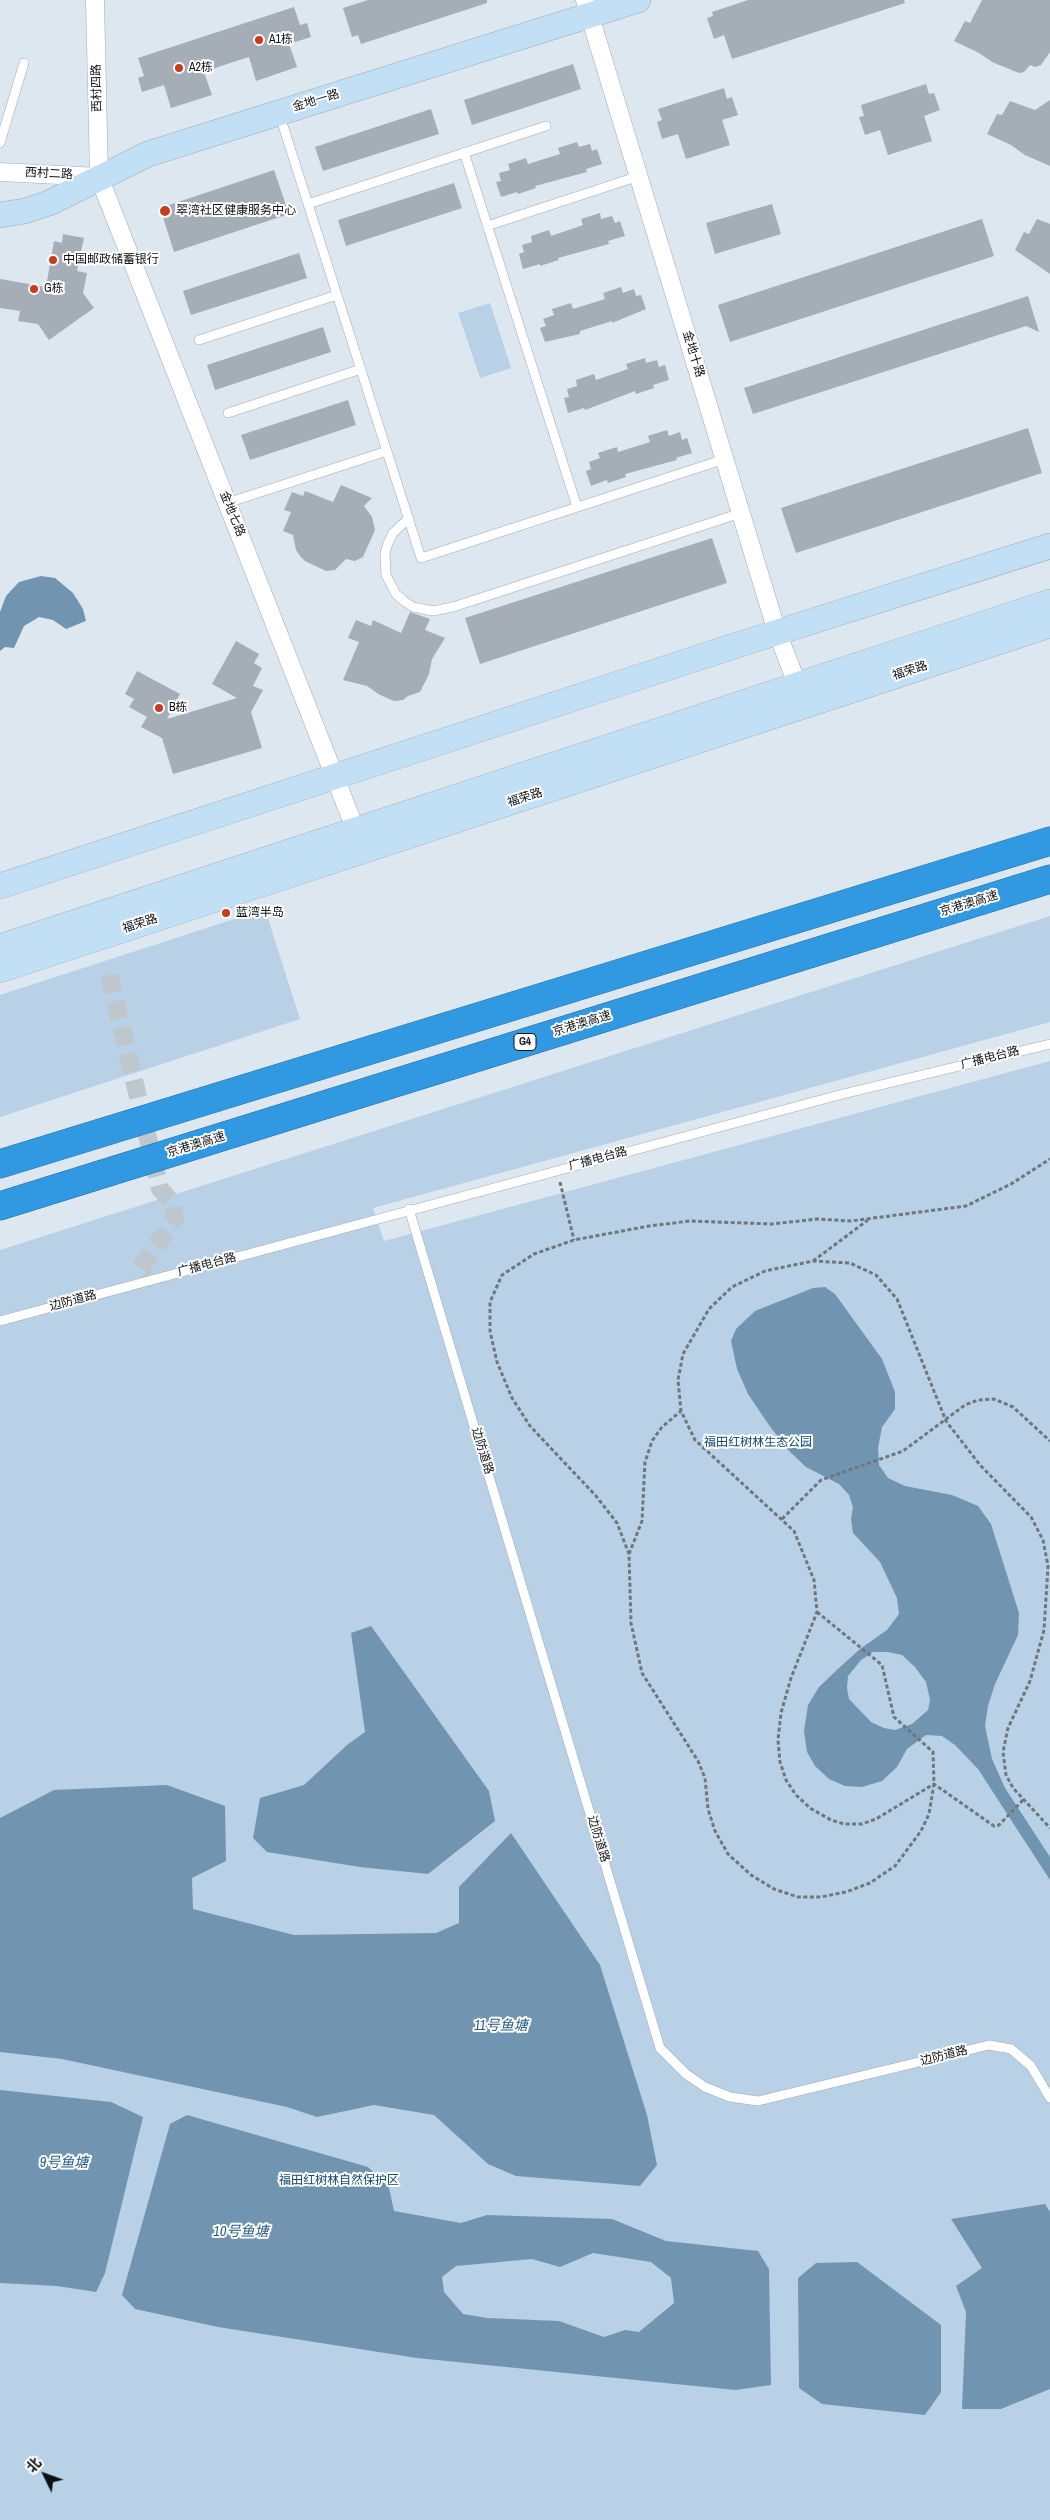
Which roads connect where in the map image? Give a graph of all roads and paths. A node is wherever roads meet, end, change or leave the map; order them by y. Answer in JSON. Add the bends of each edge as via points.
{"nodes":[{"id":1,"x":95,"y":0,"type":"edge"},
{"id":2,"x":638,"y":0,"type":"edge"},
{"id":3,"x":587,"y":8,"type":"edge"},
{"id":4,"x":24,"y":63,"type":"dead end"},
{"id":5,"x":279,"y":113,"type":"junction"},
{"id":6,"x":546,"y":126,"type":"dead end"},
{"id":7,"x":0,"y":143,"type":"edge"},
{"id":8,"x":464,"y":152,"type":"junction"},
{"id":9,"x":0,"y":172,"type":"edge"},
{"id":10,"x":639,"y":176,"type":"junction"},
{"id":11,"x":99,"y":177,"type":"junction"},
{"id":12,"x":308,"y":204,"type":"junction"},
{"id":13,"x":0,"y":215,"type":"edge"},
{"id":14,"x":487,"y":226,"type":"junction"},
{"id":15,"x":337,"y":295,"type":"junction"},
{"id":16,"x":199,"y":340,"type":"dead end"},
{"id":17,"x":361,"y":369,"type":"junction"},
{"id":18,"x":228,"y":412,"type":"dead end"},
{"id":19,"x":387,"y":451,"type":"junction"},
{"id":20,"x":725,"y":459,"type":"junction"},
{"id":21,"x":227,"y":503,"type":"junction"},
{"id":22,"x":578,"y":507,"type":"junction"},
{"id":23,"x":742,"y":513,"type":"junction"},
{"id":24,"x":409,"y":518,"type":"junction"},
{"id":25,"x":1050,"y":546,"type":"edge"},
{"id":26,"x":1050,"y":602,"type":"edge"},
{"id":27,"x":1050,"y":625,"type":"edge"},
{"id":28,"x":777,"y":632,"type":"junction"},
{"id":29,"x":801,"y":696,"type":"junction"},
{"id":30,"x":335,"y":776,"type":"junction"},
{"id":31,"x":360,"y":841,"type":"junction"},
{"id":32,"x":1050,"y":841,"type":"edge"},
{"id":33,"x":1050,"y":878,"type":"edge"},
{"id":34,"x":0,"y":886,"type":"edge"},
{"id":35,"x":0,"y":947,"type":"edge"},
{"id":36,"x":0,"y":970,"type":"edge"},
{"id":37,"x":1050,"y":1044,"type":"edge"},
{"id":38,"x":1050,"y":1159,"type":"edge"},
{"id":39,"x":0,"y":1164,"type":"edge"},
{"id":40,"x":558,"y":1170,"type":"junction"},
{"id":41,"x":0,"y":1206,"type":"edge"},
{"id":42,"x":410,"y":1209,"type":"junction"},
{"id":43,"x":868,"y":1220,"type":"junction"},
{"id":44,"x":574,"y":1240,"type":"junction"},
{"id":45,"x":813,"y":1261,"type":"junction"},
{"id":46,"x":147,"y":1281,"type":"joint"},
{"id":47,"x":0,"y":1321,"type":"edge"},
{"id":48,"x":681,"y":1411,"type":"junction"},
{"id":49,"x":946,"y":1421,"type":"junction"},
{"id":50,"x":1050,"y":1441,"type":"edge"},
{"id":51,"x":782,"y":1520,"type":"junction"},
{"id":52,"x":629,"y":1554,"type":"junction"},
{"id":53,"x":1049,"y":1565,"type":"edge"},
{"id":54,"x":817,"y":1612,"type":"junction"},
{"id":55,"x":934,"y":1784,"type":"junction"},
{"id":56,"x":1023,"y":1800,"type":"junction"},
{"id":57,"x":1050,"y":1828,"type":"edge"},
{"id":58,"x":1050,"y":2098,"type":"edge"}],
"edges":[{"from":1,"to":11,"type":"street","name":"西村四路"},
{"from":2,"to":3,"type":"street","name":"金地一路"},
{"from":3,"to":5,"type":"street","name":"金地一路"},
{"from":3,"to":10,"type":"street","name":"金地十路"},
{"from":4,"to":7,"type":"lane"},
{"from":5,"to":11,"type":"street","name":"金地一路","via":[[148,154]]},
{"from":5,"to":12,"type":"lane"},
{"from":6,"to":8,"type":"lane"},
{"from":8,"to":12,"type":"lane"},
{"from":8,"to":14,"type":"lane"},
{"from":9,"to":11,"type":"street","name":"西村二路"},
{"from":10,"to":14,"type":"lane"},
{"from":10,"to":20,"type":"street","name":"金地十路"},
{"from":11,"to":13,"type":"street","name":"金地一路","via":[[49,203]]},
{"from":11,"to":21,"type":"street","name":"金地七路"},
{"from":12,"to":15,"type":"lane"},
{"from":14,"to":22,"type":"lane"},
{"from":15,"to":16,"type":"lane"},
{"from":15,"to":17,"type":"lane"},
{"from":17,"to":18,"type":"lane"},
{"from":17,"to":19,"type":"lane"},
{"from":19,"to":21,"type":"lane"},
{"from":19,"to":24,"type":"lane"},
{"from":20,"to":22,"type":"lane"},
{"from":20,"to":23,"type":"street","name":"金地十路"},
{"from":21,"to":30,"type":"street","name":"金地七路"},
{"from":22,"to":24,"type":"lane","via":[[421,558]]},
{"from":23,"to":24,"type":"lane","via":[[453,608],[433,611],[413,607],[404,601],[396,594],[386,575],[384,553],[388,543],[396,529]]},
{"from":23,"to":28,"type":"street","name":"金地十路"},
{"from":25,"to":28,"type":"street"},
{"from":26,"to":29,"type":"street","name":"福荣路"},
{"from":27,"to":29,"type":"street","name":"福荣路"},
{"from":28,"to":29,"type":"street","name":"金地十路"},
{"from":28,"to":30,"type":"street"},
{"from":29,"to":31,"type":"street","name":"福荣路"},
{"from":30,"to":31,"type":"street","name":"金地七路"},
{"from":30,"to":34,"type":"street"},
{"from":31,"to":35,"type":"street","name":"福荣路"},
{"from":31,"to":36,"type":"street","name":"福荣路"},
{"from":32,"to":39,"type":"highway"},
{"from":33,"to":41,"type":"highway","name":"京港澳高速","number":"G4"},
{"from":37,"to":40,"type":"lane","name":"广播电台路","via":[[839,1095]]},
{"from":38,"to":43,"type":"path","via":[[1011,1184],[966,1206]]},
{"from":40,"to":42,"type":"lane","name":"广播电台路"},
{"from":40,"to":44,"type":"path"},
{"from":42,"to":46,"type":"lane","name":"广播电台路"},
{"from":42,"to":58,"type":"lane","name":"边防道路","via":[[660,2048],[686,2074],[705,2086],[730,2097],[758,2101],[989,2045],[1011,2049],[1031,2066]]},
{"from":43,"to":44,"type":"path","via":[[817,1219],[772,1224],[690,1221]]},
{"from":43,"to":45,"type":"path"},
{"from":44,"to":52,"type":"path","via":[[534,1254],[502,1275],[490,1302],[490,1331],[497,1362],[512,1398],[530,1426],[617,1523]]},
{"from":45,"to":48,"type":"path","via":[[765,1270],[732,1286],[709,1309],[683,1354],[678,1380]]},
{"from":45,"to":49,"type":"path","via":[[850,1263],[876,1275],[897,1299]]},
{"from":46,"to":47,"type":"lane","name":"边防道路"},
{"from":48,"to":51,"type":"path","via":[[695,1440]]},
{"from":48,"to":52,"type":"path","via":[[662,1427],[652,1441],[645,1462],[642,1521]]},
{"from":49,"to":50,"type":"path","via":[[965,1405],[994,1399],[1013,1406]]},
{"from":49,"to":51,"type":"path","via":[[904,1451],[821,1480]]},
{"from":49,"to":53,"type":"path","via":[[980,1465],[1031,1517],[1043,1540]]},
{"from":51,"to":54,"type":"path","via":[[794,1531],[814,1580]]},
{"from":52,"to":55,"type":"path","via":[[630,1623],[642,1673],[698,1761],[705,1778],[714,1831],[728,1854],[751,1875],[774,1889],[798,1897],[829,1895],[870,1882],[894,1866],[921,1831],[929,1814]]},
{"from":53,"to":56,"type":"path","via":[[1044,1630],[1030,1681],[1008,1728],[1003,1752],[1006,1775]]},
{"from":54,"to":55,"type":"path","via":[[882,1665],[894,1717],[933,1752]]},
{"from":54,"to":55,"type":"path","via":[[781,1713],[780,1762],[796,1795],[831,1820],[862,1824]]},
{"from":55,"to":56,"type":"path","via":[[994,1826],[999,1825]]},
{"from":56,"to":57,"type":"path"}]}
